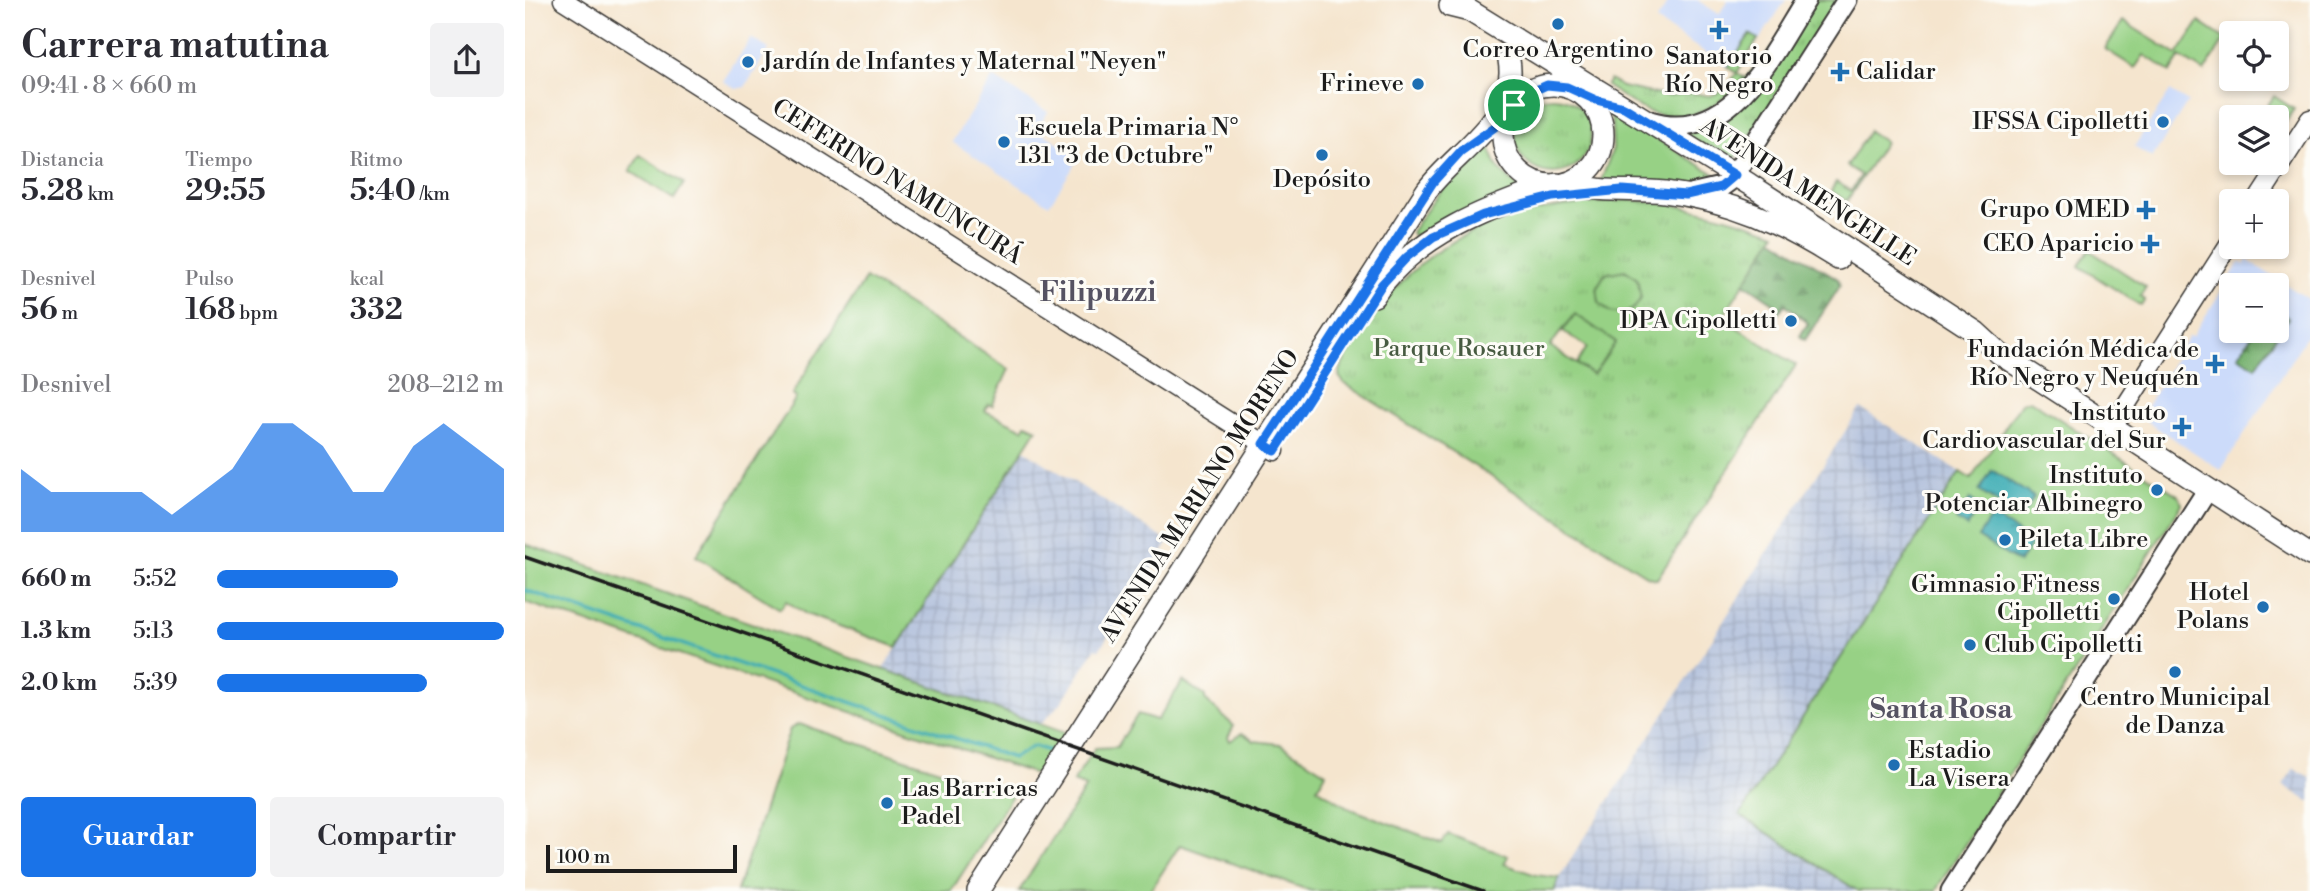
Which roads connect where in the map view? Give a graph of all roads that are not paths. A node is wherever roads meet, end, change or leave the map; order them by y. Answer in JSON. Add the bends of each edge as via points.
{"nodes":[{"id":1,"x":563,"y":0,"type":"edge"},
{"id":2,"x":1806,"y":0,"type":"edge"},
{"id":3,"x":1847,"y":0,"type":"edge"},
{"id":4,"x":1445,"y":3,"type":"edge"},
{"id":5,"x":1547,"y":59,"type":"junction"},
{"id":6,"x":1509,"y":60,"type":"junction"},
{"id":7,"x":1580,"y":93,"type":"junction"},
{"id":8,"x":1624,"y":107,"type":"junction"},
{"id":9,"x":1510,"y":110,"type":"junction"},
{"id":10,"x":1642,"y":118,"type":"junction"},
{"id":11,"x":2310,"y":119,"type":"edge"},
{"id":12,"x":1476,"y":139,"type":"junction"},
{"id":13,"x":1735,"y":175,"type":"junction"},
{"id":14,"x":1564,"y":183,"type":"junction"},
{"id":15,"x":2265,"y":189,"type":"edge"},
{"id":16,"x":1599,"y":191,"type":"junction"},
{"id":17,"x":1686,"y":195,"type":"junction"},
{"id":18,"x":1483,"y":215,"type":"junction"},
{"id":19,"x":2219,"y":259,"type":"edge"},
{"id":20,"x":2000,"y":354,"type":"junction"},
{"id":21,"x":2112,"y":427,"type":"junction"},
{"id":22,"x":1269,"y":448,"type":"junction"},
{"id":23,"x":2208,"y":489,"type":"junction"},
{"id":24,"x":2308,"y":550,"type":"edge"},
{"id":25,"x":978,"y":891,"type":"edge"},
{"id":26,"x":993,"y":891,"type":"edge"},
{"id":27,"x":1951,"y":891,"type":"edge"}],
"edges":[{"from":1,"to":22,"type":"street","name":"CEFERINO NAMUNCURÁ"},
{"from":2,"to":10,"type":"main road","via":[[1750,86],[1725,109],[1680,125]]},
{"from":3,"to":13,"type":"main road"},
{"from":4,"to":5,"type":"main road","name":"AVENIDA MENGELLE","via":[[1467,9]]},
{"from":4,"to":6,"type":"main road","name":"AVENIDA MENGELLE","via":[[1498,44]]},
{"from":5,"to":7,"type":"main road","name":"AVENIDA MENGELLE"},
{"from":5,"to":8,"type":"main road","name":"AVENIDA MENGELLE"},
{"from":6,"to":9,"type":"main road","via":[[1515,77]]},
{"from":6,"to":12,"type":"main road","name":"AVENIDA MARIANO MORENO","via":[[1510,80],[1503,104]]},
{"from":7,"to":8,"type":"main road"},
{"from":7,"to":9,"type":"main road","via":[[1547,85],[1528,92]]},
{"from":7,"to":14,"type":"main road","via":[[1599,115],[1603,139],[1595,162],[1584,174]]},
{"from":8,"to":10,"type":"main road","name":"AVENIDA MENGELLE"},
{"from":9,"to":12,"type":"main road","name":"AVENIDA MARIANO MORENO"},
{"from":9,"to":14,"type":"main road","via":[[1504,141],[1513,164],[1532,180]]},
{"from":10,"to":13,"type":"main road","name":"AVENIDA MENGELLE"},
{"from":11,"to":15,"type":"street"},
{"from":12,"to":22,"type":"main road","name":"AVENIDA MARIANO MORENO","via":[[1427,190]]},
{"from":13,"to":17,"type":"main road","via":[[1721,187]]},
{"from":13,"to":20,"type":"main road","name":"AVENIDA MENGELLE","via":[[1980,335]]},
{"from":14,"to":16,"type":"main road","name":"AVENIDA MENGELLE"},
{"from":14,"to":18,"type":"main road","name":"AVENIDA MARIANO MORENO","via":[[1522,195]]},
{"from":16,"to":17,"type":"main road","name":"AVENIDA MENGELLE"},
{"from":16,"to":18,"type":"main road","name":"AVENIDA MARIANO MORENO"},
{"from":17,"to":20,"type":"main road","name":"AVENIDA MENGELLE","via":[[1774,221],[1969,344]]},
{"from":18,"to":22,"type":"main road","name":"AVENIDA MARIANO MORENO","via":[[1433,237],[1388,276]]},
{"from":19,"to":21,"type":"street"},
{"from":20,"to":21,"type":"main road","name":"AVENIDA MENGELLE"},
{"from":21,"to":23,"type":"main road","name":"AVENIDA MENGELLE"},
{"from":22,"to":25,"type":"main road","name":"AVENIDA MARIANO MORENO"},
{"from":22,"to":26,"type":"main road","name":"AVENIDA MARIANO MORENO"},
{"from":23,"to":24,"type":"main road","name":"AVENIDA MENGELLE"},
{"from":23,"to":27,"type":"main road"}]}
